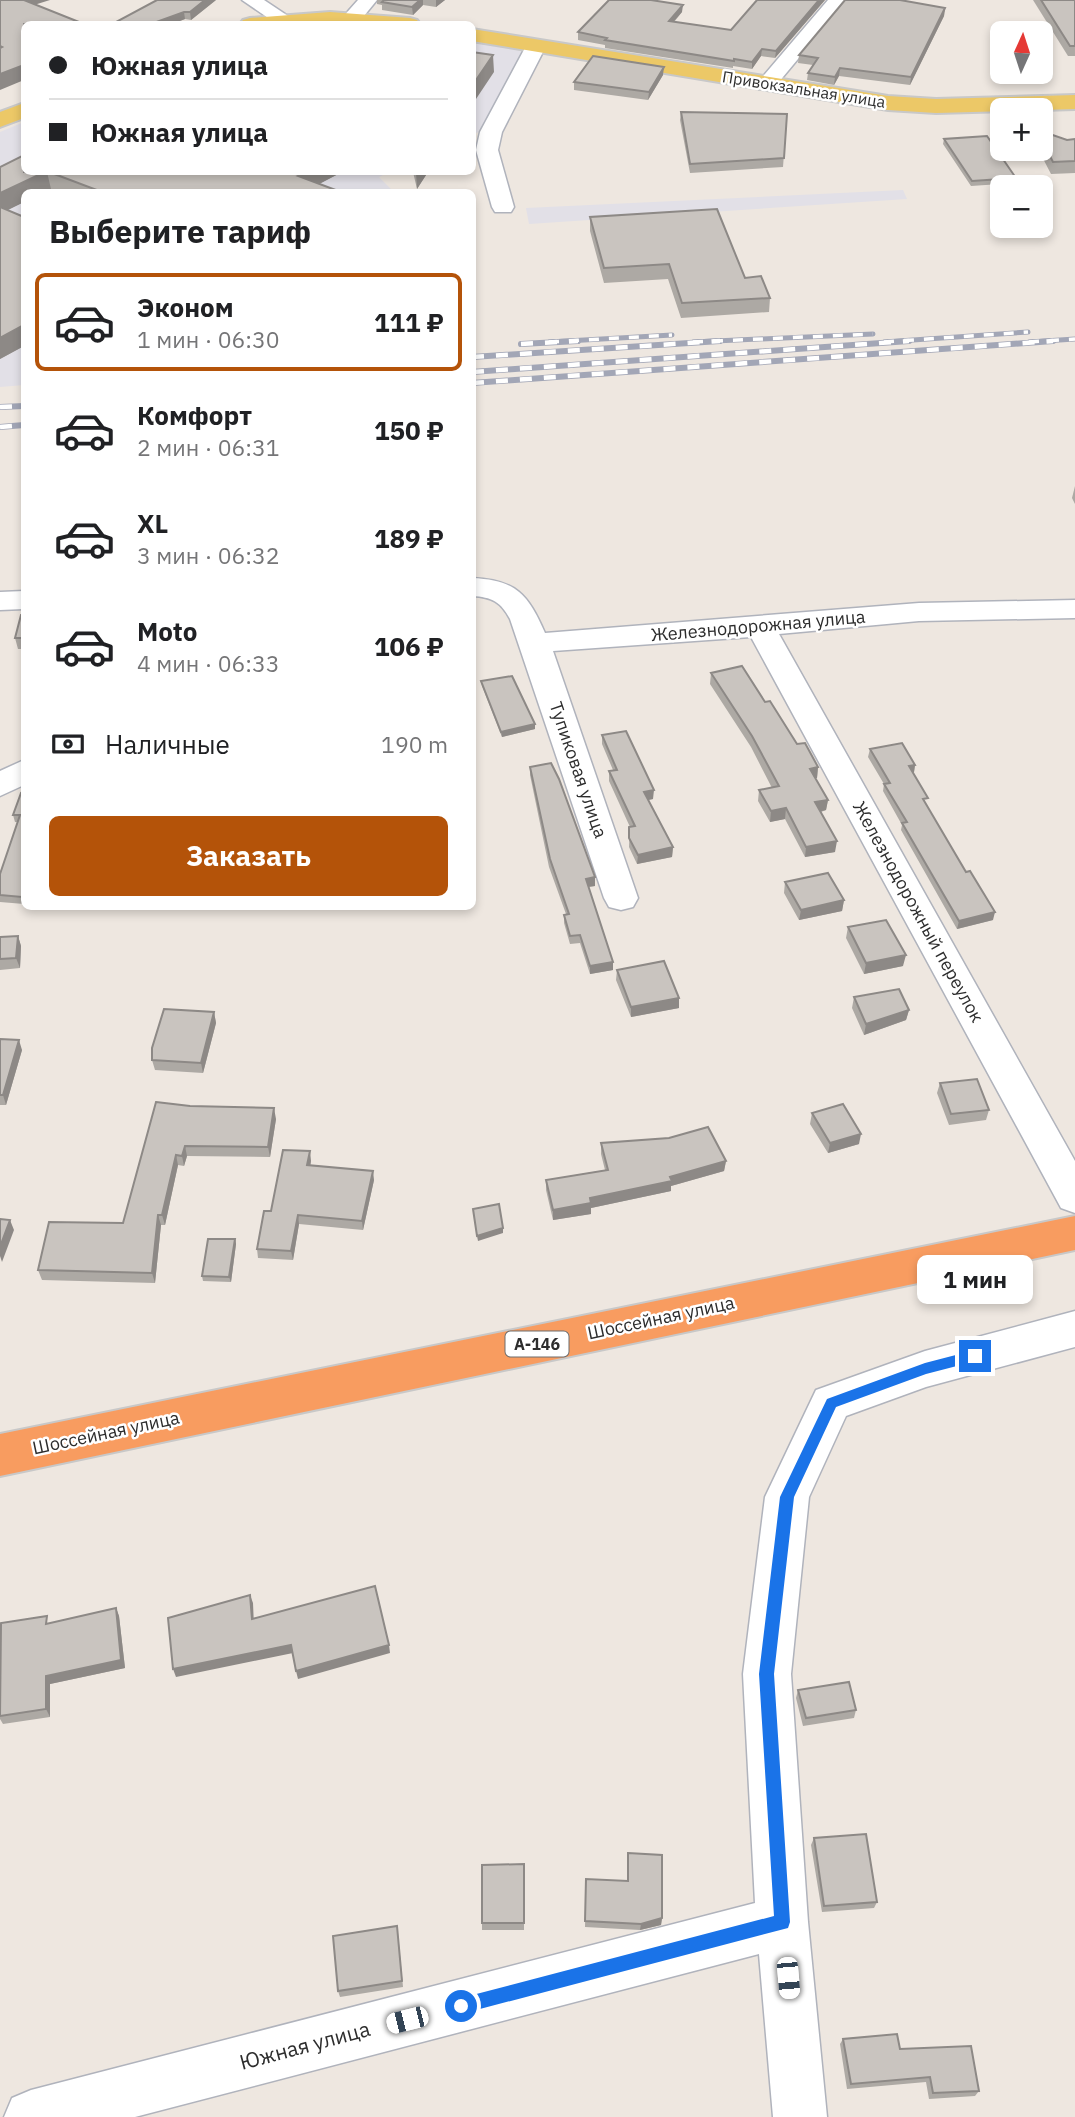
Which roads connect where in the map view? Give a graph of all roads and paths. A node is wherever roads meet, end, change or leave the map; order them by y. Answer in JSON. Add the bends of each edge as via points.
{"nodes":[{"id":1,"x":251,"y":0,"type":"edge"},
{"id":2,"x":368,"y":0,"type":"edge"},
{"id":3,"x":838,"y":0,"type":"edge"},
{"id":4,"x":352,"y":18,"type":"junction"},
{"id":5,"x":284,"y":20,"type":"junction"},
{"id":6,"x":276,"y":21,"type":"edge"},
{"id":7,"x":381,"y":21,"type":"edge"},
{"id":8,"x":476,"y":36,"type":"edge"},
{"id":9,"x":536,"y":46,"type":"junction"},
{"id":10,"x":766,"y":85,"type":"junction"},
{"id":11,"x":1075,"y":102,"type":"edge"},
{"id":12,"x":21,"y":111,"type":"edge"},
{"id":13,"x":0,"y":120,"type":"edge"},
{"id":14,"x":503,"y":207,"type":"dead end"},
{"id":15,"x":476,"y":588,"type":"edge"},
{"id":16,"x":21,"y":600,"type":"edge"},
{"id":17,"x":0,"y":601,"type":"edge"},
{"id":18,"x":1075,"y":609,"type":"edge"},
{"id":19,"x":760,"y":627,"type":"junction"},
{"id":20,"x":536,"y":643,"type":"junction"},
{"id":21,"x":21,"y":773,"type":"edge"},
{"id":22,"x":0,"y":785,"type":"edge"},
{"id":23,"x":621,"y":898,"type":"dead end"},
{"id":24,"x":1075,"y":1197,"type":"edge"},
{"id":25,"x":1075,"y":1233,"type":"edge"},
{"id":26,"x":1075,"y":1329,"type":"edge"},
{"id":27,"x":0,"y":1455,"type":"edge"},
{"id":28,"x":782,"y":1922,"type":"junction"},
{"id":29,"x":31,"y":2117,"type":"edge"},
{"id":30,"x":800,"y":2117,"type":"edge"}],
"edges":[{"from":1,"to":5,"type":"street"},
{"from":2,"to":4,"type":"street"},
{"from":3,"to":10,"type":"street"},
{"from":4,"to":5,"type":"main road"},
{"from":4,"to":7,"type":"main road"},
{"from":5,"to":6,"type":"main road"},
{"from":8,"to":9,"type":"main road","name":"Привокзальная улица"},
{"from":9,"to":10,"type":"main road","name":"Привокзальная улица"},
{"from":9,"to":14,"type":"street","via":[[491,132],[487,150]]},
{"from":10,"to":11,"type":"main road","name":"Привокзальная улица","via":[[936,106]]},
{"from":12,"to":13,"type":"main road"},
{"from":15,"to":20,"type":"street","via":[[515,598]]},
{"from":16,"to":17,"type":"street"},
{"from":18,"to":19,"type":"street","name":"Железнодорожная улица","via":[[919,612]]},
{"from":19,"to":20,"type":"street","name":"Железнодорожная улица"},
{"from":19,"to":24,"type":"street","name":"Железнодорожный переулок"},
{"from":20,"to":23,"type":"street","name":"Тупиковая улица"},
{"from":21,"to":22,"type":"street"},
{"from":25,"to":27,"type":"highway","name":"Шоссейная улица","number":"А-146"},
{"from":26,"to":28,"type":"street","via":[[925,1369],[831,1403],[787,1497],[766,1674]]},
{"from":28,"to":29,"type":"street","name":"Южная улица"},
{"from":28,"to":30,"type":"street"}]}
